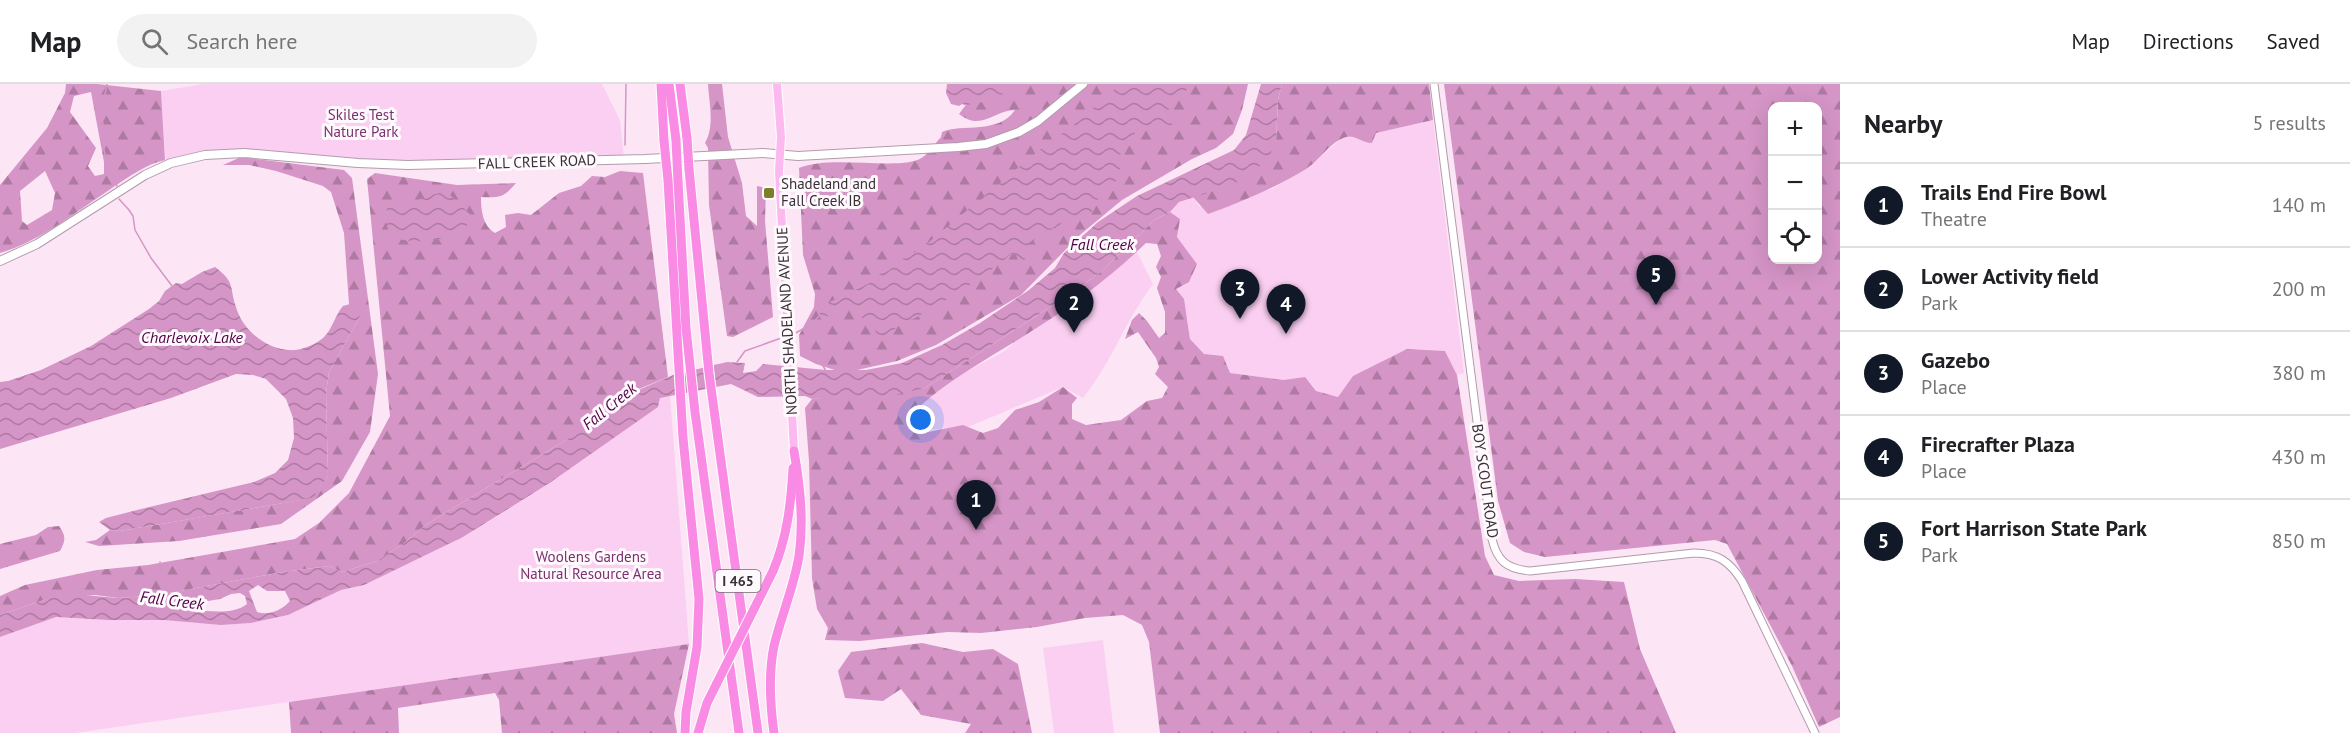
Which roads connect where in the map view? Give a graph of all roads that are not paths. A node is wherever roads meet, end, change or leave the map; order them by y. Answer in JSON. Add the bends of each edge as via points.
{"nodes":[{"id":1,"x":660,"y":84,"type":"edge"},
{"id":2,"x":669,"y":84,"type":"edge"},
{"id":3,"x":680,"y":84,"type":"edge"},
{"id":4,"x":777,"y":84,"type":"edge"},
{"id":5,"x":1083,"y":84,"type":"edge"},
{"id":6,"x":1434,"y":84,"type":"edge"},
{"id":7,"x":780,"y":154,"type":"junction"},
{"id":8,"x":0,"y":261,"type":"edge"},
{"id":9,"x":681,"y":329,"type":"junction"},
{"id":10,"x":794,"y":451,"type":"junction"},
{"id":11,"x":685,"y":733,"type":"edge"},
{"id":12,"x":698,"y":733,"type":"edge"},
{"id":13,"x":739,"y":733,"type":"edge"},
{"id":14,"x":758,"y":733,"type":"edge"},
{"id":15,"x":774,"y":733,"type":"edge"},
{"id":16,"x":1815,"y":733,"type":"edge"}],
"edges":[{"from":1,"to":9,"type":"highway","bridge":true,"via":[[674,292]]},
{"from":2,"to":9,"type":"highway","number":"I 465","bridge":true,"via":[[676,140]]},
{"from":3,"to":14,"type":"highway","number":"I 465","bridge":true,"via":[[716,429]]},
{"from":4,"to":7,"type":"main road","name":"NORTH SHADELAND AVENUE"},
{"from":5,"to":7,"type":"main road","name":"FALL CREEK ROAD","via":[[1034,124],[990,143],[840,154]]},
{"from":6,"to":16,"type":"street","name":"BOY SCOUT ROAD","via":[[1492,539],[1500,561],[1516,569],[1538,571],[1694,554],[1725,560],[1742,581]]},
{"from":7,"to":8,"type":"main road","name":"FALL CREEK ROAD","via":[[392,165],[244,153],[205,155],[171,163],[145,175],[37,244]]},
{"from":7,"to":10,"type":"main road","name":"NORTH SHADELAND AVENUE"},
{"from":9,"to":11,"type":"highway","via":[[682,438],[699,599]]},
{"from":9,"to":13,"type":"highway","number":"I 465"},
{"from":10,"to":12,"type":"highway","bridge":true,"via":[[784,541],[708,703]]},
{"from":10,"to":15,"type":"highway","via":[[802,521],[797,564],[777,634],[770,688]]}]}
